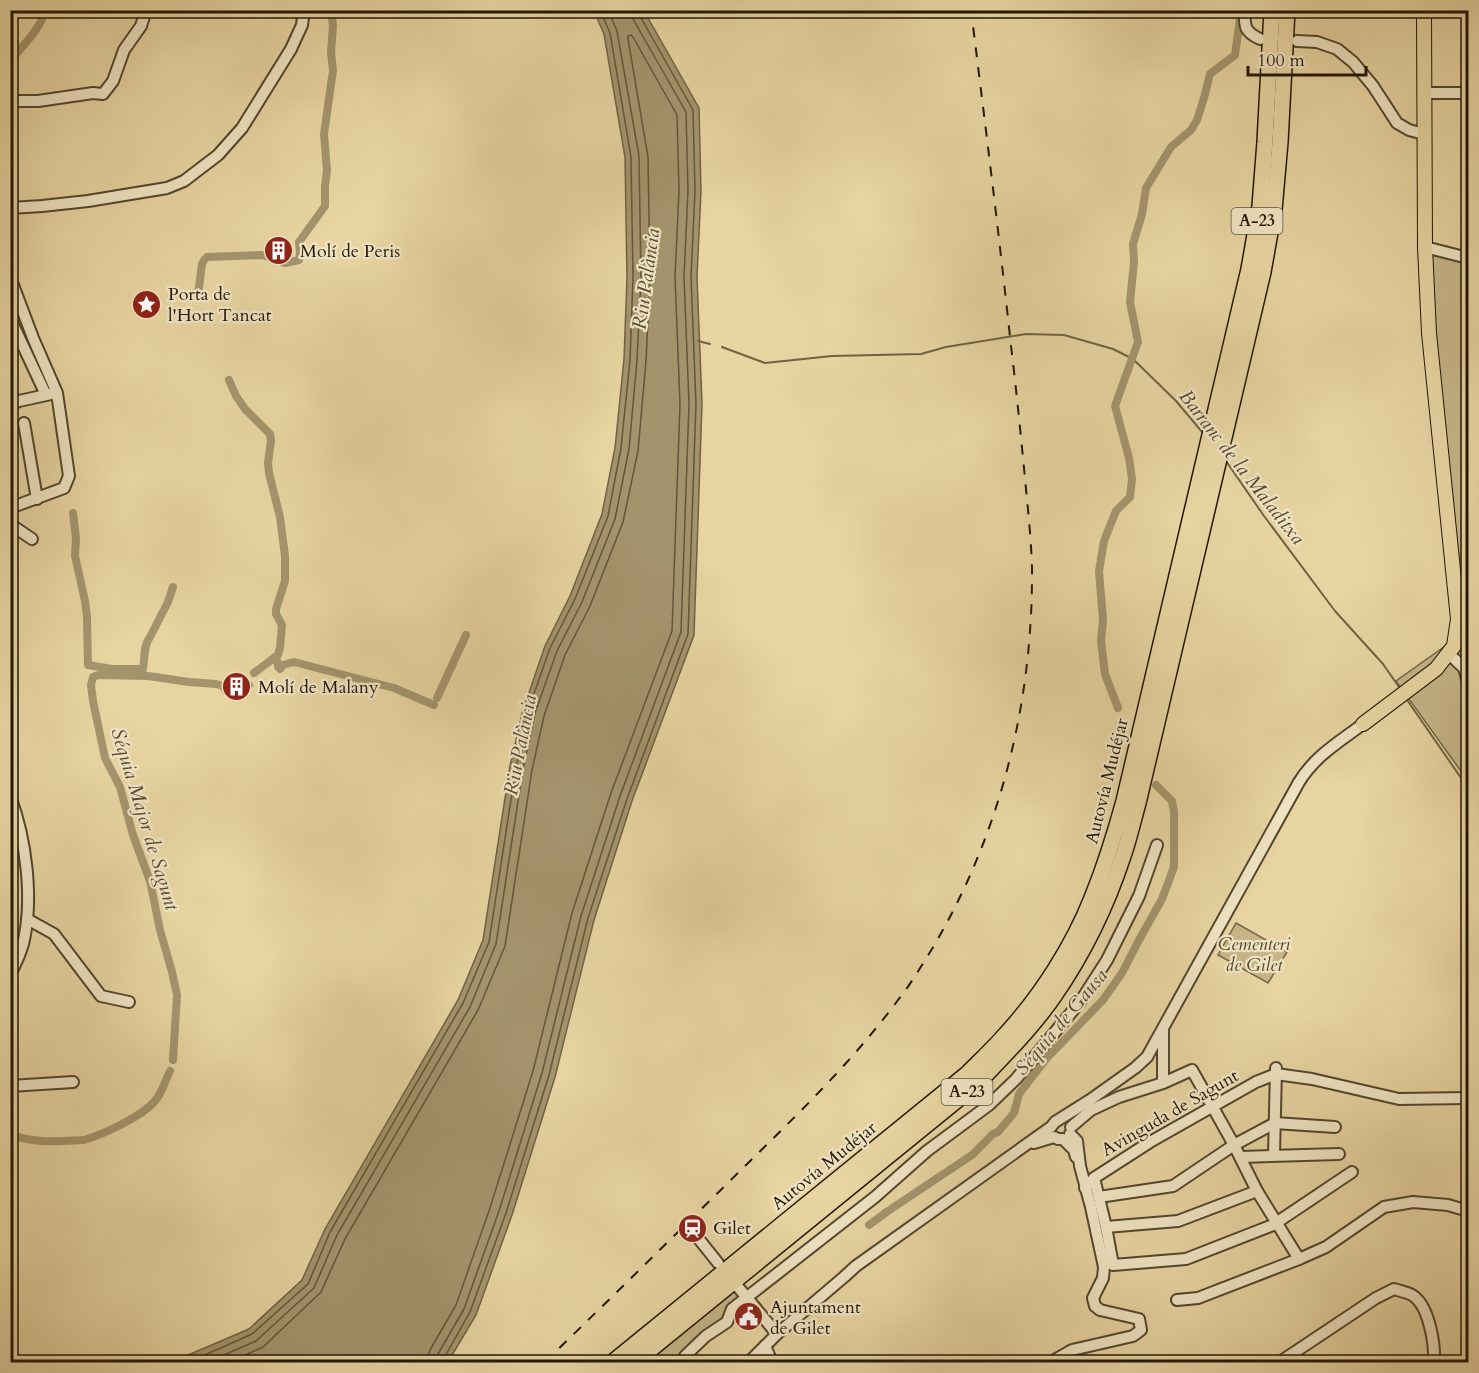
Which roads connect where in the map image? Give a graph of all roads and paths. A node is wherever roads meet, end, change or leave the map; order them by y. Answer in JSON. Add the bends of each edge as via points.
{"nodes":[{"id":1,"x":146,"y":10,"type":"edge"},
{"id":2,"x":304,"y":10,"type":"edge"},
{"id":3,"x":1245,"y":10,"type":"edge"},
{"id":4,"x":1272,"y":10,"type":"edge"},
{"id":5,"x":1287,"y":10,"type":"edge"},
{"id":6,"x":1424,"y":10,"type":"edge"},
{"id":7,"x":1260,"y":39,"type":"dead end"},
{"id":8,"x":1297,"y":41,"type":"dead end"},
{"id":9,"x":1424,"y":93,"type":"junction"},
{"id":10,"x":1468,"y":93,"type":"edge"},
{"id":11,"x":10,"y":100,"type":"edge"},
{"id":12,"x":1424,"y":134,"type":"junction"},
{"id":13,"x":10,"y":208,"type":"edge"},
{"id":14,"x":1425,"y":247,"type":"junction"},
{"id":15,"x":1468,"y":258,"type":"edge"},
{"id":16,"x":12,"y":282,"type":"edge"},
{"id":17,"x":10,"y":318,"type":"edge"},
{"id":18,"x":22,"y":342,"type":"junction"},
{"id":19,"x":10,"y":346,"type":"edge"},
{"id":20,"x":10,"y":389,"type":"edge"},
{"id":21,"x":52,"y":394,"type":"junction"},
{"id":22,"x":12,"y":403,"type":"edge"},
{"id":23,"x":24,"y":423,"type":"dead end"},
{"id":24,"x":1219,"y":432,"type":"junction"},
{"id":25,"x":36,"y":499,"type":"junction"},
{"id":26,"x":10,"y":508,"type":"edge"},
{"id":27,"x":10,"y":524,"type":"edge"},
{"id":28,"x":32,"y":539,"type":"dead end"},
{"id":29,"x":1448,"y":653,"type":"junction"},
{"id":30,"x":1467,"y":669,"type":"edge"},
{"id":31,"x":1468,"y":682,"type":"edge"},
{"id":32,"x":1363,"y":724,"type":"joint"},
{"id":33,"x":10,"y":796,"type":"edge"},
{"id":34,"x":15,"y":820,"type":"edge"},
{"id":35,"x":1157,"y":845,"type":"dead end"},
{"id":36,"x":27,"y":919,"type":"junction"},
{"id":37,"x":10,"y":975,"type":"edge"},
{"id":38,"x":129,"y":1002,"type":"dead end"},
{"id":39,"x":1163,"y":1028,"type":"junction"},
{"id":40,"x":1276,"y":1070,"type":"junction"},
{"id":41,"x":73,"y":1082,"type":"dead end"},
{"id":42,"x":1163,"y":1083,"type":"junction"},
{"id":43,"x":10,"y":1086,"type":"edge"},
{"id":44,"x":1468,"y":1098,"type":"edge"},
{"id":45,"x":1213,"y":1107,"type":"junction"},
{"id":46,"x":1275,"y":1123,"type":"junction"},
{"id":47,"x":1335,"y":1127,"type":"dead end"},
{"id":48,"x":1063,"y":1130,"type":"junction"},
{"id":49,"x":1234,"y":1145,"type":"junction"},
{"id":50,"x":1339,"y":1154,"type":"dead end"},
{"id":51,"x":1274,"y":1155,"type":"junction"},
{"id":52,"x":1240,"y":1157,"type":"junction"},
{"id":53,"x":1352,"y":1172,"type":"dead end"},
{"id":54,"x":1094,"y":1178,"type":"junction"},
{"id":55,"x":1085,"y":1188,"type":"junction"},
{"id":56,"x":1257,"y":1191,"type":"junction"},
{"id":57,"x":1099,"y":1197,"type":"junction"},
{"id":58,"x":1468,"y":1211,"type":"edge"},
{"id":59,"x":1276,"y":1222,"type":"junction"},
{"id":60,"x":1106,"y":1227,"type":"junction"},
{"id":61,"x":698,"y":1238,"type":"dead end"},
{"id":62,"x":1299,"y":1259,"type":"junction"},
{"id":63,"x":718,"y":1263,"type":"dead end"},
{"id":64,"x":738,"y":1287,"type":"dead end"},
{"id":65,"x":746,"y":1298,"type":"junction"},
{"id":66,"x":1177,"y":1300,"type":"dead end"},
{"id":67,"x":777,"y":1334,"type":"junction"},
{"id":68,"x":765,"y":1346,"type":"junction"},
{"id":69,"x":685,"y":1356,"type":"dead end"},
{"id":70,"x":613,"y":1362,"type":"edge"},
{"id":71,"x":635,"y":1362,"type":"edge"},
{"id":72,"x":749,"y":1362,"type":"edge"},
{"id":73,"x":772,"y":1362,"type":"edge"},
{"id":74,"x":1051,"y":1362,"type":"edge"},
{"id":75,"x":1280,"y":1362,"type":"edge"},
{"id":76,"x":1434,"y":1362,"type":"edge"}],
"edges":[{"from":1,"to":11,"type":"street","via":[[103,94]]},
{"from":2,"to":13,"type":"street","via":[[291,49],[242,128],[218,155],[183,181],[167,188],[88,201]]},
{"from":3,"to":7,"type":"street","via":[[1244,24],[1249,34]]},
{"from":4,"to":24,"type":"highway","name":"Autovía Mudéjar","number":"A-23","via":[[1260,206]]},
{"from":5,"to":24,"type":"highway","name":"Autovía Mudéjar","number":"A-23","via":[[1274,210],[1263,272]]},
{"from":6,"to":9,"type":"main road"},
{"from":8,"to":12,"type":"street","via":[[1337,49],[1373,86],[1397,123]]},
{"from":9,"to":10,"type":"street"},
{"from":9,"to":12,"type":"main road"},
{"from":12,"to":14,"type":"main road"},
{"from":14,"to":15,"type":"street"},
{"from":14,"to":29,"type":"main road","via":[[1429,333],[1458,619],[1454,646]]},
{"from":16,"to":21,"type":"street"},
{"from":17,"to":18,"type":"street"},
{"from":18,"to":19,"type":"street"},
{"from":18,"to":21,"type":"street"},
{"from":20,"to":22,"type":"street"},
{"from":21,"to":22,"type":"street"},
{"from":21,"to":25,"type":"street","via":[[69,476],[64,488]]},
{"from":23,"to":25,"type":"street"},
{"from":24,"to":70,"type":"highway","name":"Autovía Mudéjar","number":"A-23","via":[[1204,464],[1109,855],[1092,900],[1040,992],[967,1074]]},
{"from":24,"to":71,"type":"highway","name":"Autovía Mudéjar","number":"A-23","via":[[1214,482],[1123,857],[1103,908],[1054,996],[978,1083]]},
{"from":25,"to":26,"type":"street"},
{"from":27,"to":28,"type":"street"},
{"from":29,"to":30,"type":"street"},
{"from":29,"to":32,"type":"main road","via":[[1436,669]]},
{"from":30,"to":31,"type":"street"},
{"from":32,"to":39,"type":"street","via":[[1308,768]]},
{"from":33,"to":34,"type":"street"},
{"from":34,"to":36,"type":"street","via":[[27,864]]},
{"from":35,"to":65,"type":"street","via":[[1139,896],[1107,960],[1080,1002],[1016,1079],[989,1105]]},
{"from":36,"to":37,"type":"street","via":[[22,946]]},
{"from":36,"to":38,"type":"street","via":[[54,934],[101,996]]},
{"from":39,"to":42,"type":"street"},
{"from":39,"to":48,"type":"street","via":[[1147,1057],[1090,1100]]},
{"from":40,"to":44,"type":"street","via":[[1399,1099]]},
{"from":40,"to":45,"type":"street","name":"Avinguda de Sagunt"},
{"from":40,"to":46,"type":"street"},
{"from":41,"to":43,"type":"street"},
{"from":42,"to":45,"type":"street","via":[[1192,1070]]},
{"from":42,"to":48,"type":"street","via":[[1091,1110]]},
{"from":45,"to":49,"type":"street"},
{"from":45,"to":54,"type":"street","name":"Avinguda de Sagunt"},
{"from":46,"to":47,"type":"street"},
{"from":46,"to":49,"type":"street"},
{"from":46,"to":51,"type":"street"},
{"from":48,"to":55,"type":"street","via":[[1074,1150]]},
{"from":48,"to":67,"type":"street","via":[[1021,1148],[856,1266]]},
{"from":49,"to":52,"type":"street"},
{"from":49,"to":57,"type":"street","via":[[1173,1186]]},
{"from":50,"to":51,"type":"street"},
{"from":51,"to":52,"type":"street"},
{"from":52,"to":56,"type":"street"},
{"from":53,"to":59,"type":"street"},
{"from":54,"to":55,"type":"street","name":"Avinguda de Sagunt"},
{"from":54,"to":57,"type":"street"},
{"from":55,"to":74,"type":"street","via":[[1104,1267],[1093,1298],[1095,1306],[1139,1319],[1142,1330],[1133,1336],[1072,1350]]},
{"from":56,"to":59,"type":"street"},
{"from":56,"to":60,"type":"street","via":[[1178,1221]]},
{"from":57,"to":60,"type":"street"},
{"from":58,"to":62,"type":"street","via":[[1413,1202],[1384,1207],[1326,1246]]},
{"from":59,"to":60,"type":"street","via":[[1186,1258],[1113,1265]]},
{"from":59,"to":62,"type":"street"},
{"from":61,"to":63,"type":"street"},
{"from":62,"to":66,"type":"street","via":[[1198,1298]]},
{"from":64,"to":65,"type":"street"},
{"from":65,"to":67,"type":"street"},
{"from":65,"to":69,"type":"street","via":[[732,1309],[727,1322]]},
{"from":67,"to":68,"type":"street"},
{"from":68,"to":72,"type":"street"},
{"from":68,"to":73,"type":"street"},
{"from":75,"to":76,"type":"street","via":[[1394,1289],[1413,1295],[1423,1307],[1432,1329]]}]}
